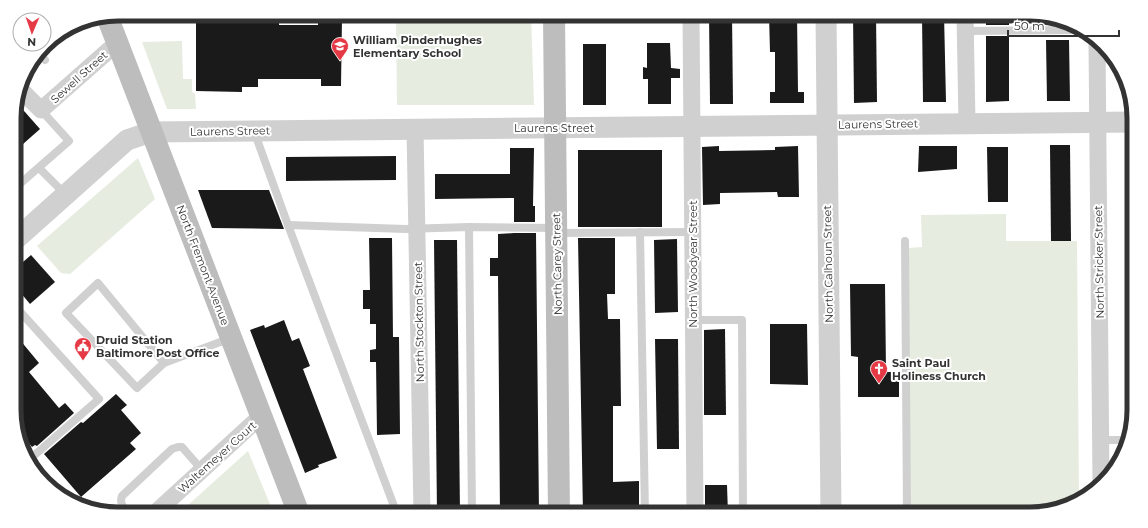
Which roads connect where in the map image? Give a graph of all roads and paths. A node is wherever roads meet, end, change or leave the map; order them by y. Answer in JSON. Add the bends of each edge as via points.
{"nodes":[{"id":1,"x":554,"y":21,"type":"edge"},
{"id":2,"x":691,"y":21,"type":"edge"},
{"id":3,"x":826,"y":21,"type":"edge"},
{"id":4,"x":965,"y":21,"type":"edge"},
{"id":5,"x":108,"y":22,"type":"edge"},
{"id":6,"x":1071,"y":30,"type":"edge"},
{"id":7,"x":965,"y":31,"type":"junction"},
{"id":8,"x":117,"y":43,"type":"junction"},
{"id":9,"x":1097,"y":47,"type":"edge"},
{"id":10,"x":42,"y":57,"type":"edge"},
{"id":11,"x":45,"y":60,"type":"dead end"},
{"id":12,"x":24,"y":93,"type":"edge"},
{"id":13,"x":41,"y":110,"type":"junction"},
{"id":14,"x":1097,"y":122,"type":"junction"},
{"id":15,"x":1127,"y":122,"type":"edge"},
{"id":16,"x":966,"y":124,"type":"junction"},
{"id":17,"x":827,"y":125,"type":"junction"},
{"id":18,"x":692,"y":127,"type":"junction"},
{"id":19,"x":556,"y":128,"type":"junction"},
{"id":20,"x":415,"y":129,"type":"junction"},
{"id":21,"x":254,"y":130,"type":"junction"},
{"id":22,"x":151,"y":132,"type":"junction"},
{"id":23,"x":39,"y":168,"type":"junction"},
{"id":24,"x":21,"y":183,"type":"edge"},
{"id":25,"x":66,"y":194,"type":"junction"},
{"id":26,"x":288,"y":226,"type":"junction"},
{"id":27,"x":469,"y":227,"type":"junction"},
{"id":28,"x":417,"y":229,"type":"junction"},
{"id":29,"x":557,"y":231,"type":"junction"},
{"id":30,"x":640,"y":232,"type":"junction"},
{"id":31,"x":693,"y":232,"type":"junction"},
{"id":32,"x":21,"y":234,"type":"edge"},
{"id":33,"x":905,"y":241,"type":"dead end"},
{"id":34,"x":21,"y":313,"type":"edge"},
{"id":35,"x":693,"y":320,"type":"junction"},
{"id":36,"x":231,"y":338,"type":"junction"},
{"id":37,"x":164,"y":363,"type":"junction"},
{"id":38,"x":261,"y":416,"type":"junction"},
{"id":39,"x":1100,"y":440,"type":"junction"},
{"id":40,"x":1122,"y":440,"type":"edge"},
{"id":41,"x":33,"y":456,"type":"edge"},
{"id":42,"x":202,"y":470,"type":"junction"},
{"id":43,"x":1101,"y":477,"type":"edge"},
{"id":44,"x":123,"y":507,"type":"edge"},
{"id":45,"x":162,"y":507,"type":"edge"},
{"id":46,"x":296,"y":507,"type":"edge"},
{"id":47,"x":394,"y":507,"type":"edge"},
{"id":48,"x":422,"y":507,"type":"edge"},
{"id":49,"x":472,"y":507,"type":"edge"},
{"id":50,"x":559,"y":507,"type":"edge"},
{"id":51,"x":644,"y":507,"type":"edge"},
{"id":52,"x":695,"y":507,"type":"edge"},
{"id":53,"x":744,"y":507,"type":"edge"},
{"id":54,"x":831,"y":507,"type":"edge"},
{"id":55,"x":907,"y":507,"type":"edge"}],
"edges":[{"from":1,"to":19,"type":"main road","name":"North Carey Street"},
{"from":2,"to":18,"type":"street","name":"North Woodyear Street"},
{"from":3,"to":17,"type":"street","name":"North Calhoun Street"},
{"from":4,"to":7,"type":"street"},
{"from":5,"to":8,"type":"main road","name":"North Fremont Avenue"},
{"from":6,"to":7,"type":"lane"},
{"from":7,"to":16,"type":"street"},
{"from":8,"to":13,"type":"street","name":"Sewell Street"},
{"from":8,"to":22,"type":"main road","name":"North Fremont Avenue"},
{"from":9,"to":14,"type":"street","name":"North Stricker Street"},
{"from":10,"to":11,"type":"lane"},
{"from":12,"to":13,"type":"street"},
{"from":13,"to":23,"type":"lane","via":[[69,142]]},
{"from":14,"to":15,"type":"street","name":"Laurens Street"},
{"from":14,"to":16,"type":"street","name":"Laurens Street"},
{"from":14,"to":39,"type":"street","name":"North Stricker Street"},
{"from":16,"to":17,"type":"street","name":"Laurens Street"},
{"from":17,"to":18,"type":"street","name":"Laurens Street"},
{"from":17,"to":54,"type":"street","name":"North Calhoun Street"},
{"from":18,"to":19,"type":"street","name":"Laurens Street"},
{"from":18,"to":31,"type":"street","name":"North Woodyear Street"},
{"from":19,"to":20,"type":"street","name":"Laurens Street"},
{"from":19,"to":29,"type":"main road","name":"North Carey Street"},
{"from":20,"to":21,"type":"street","name":"Laurens Street"},
{"from":20,"to":28,"type":"street","name":"North Stockton Street"},
{"from":21,"to":22,"type":"street","name":"Laurens Street"},
{"from":21,"to":26,"type":"lane"},
{"from":22,"to":25,"type":"street","name":"Laurens Street","via":[[127,140]]},
{"from":22,"to":36,"type":"main road","name":"North Fremont Avenue"},
{"from":23,"to":24,"type":"lane"},
{"from":23,"to":25,"type":"lane"},
{"from":25,"to":32,"type":"street","name":"Laurens Street"},
{"from":26,"to":28,"type":"lane"},
{"from":26,"to":47,"type":"lane"},
{"from":27,"to":28,"type":"lane"},
{"from":27,"to":29,"type":"lane"},
{"from":27,"to":49,"type":"lane"},
{"from":28,"to":48,"type":"street","name":"North Stockton Street"},
{"from":29,"to":30,"type":"lane"},
{"from":29,"to":50,"type":"main road","name":"North Carey Street"},
{"from":30,"to":31,"type":"lane"},
{"from":30,"to":51,"type":"lane"},
{"from":31,"to":35,"type":"street","name":"North Woodyear Street"},
{"from":33,"to":55,"type":"lane"},
{"from":34,"to":41,"type":"lane","via":[[99,399]]},
{"from":35,"to":52,"type":"street","name":"North Woodyear Street"},
{"from":35,"to":53,"type":"lane","via":[[742,320]]},
{"from":36,"to":37,"type":"lane"},
{"from":36,"to":38,"type":"main road","name":"North Fremont Avenue"},
{"from":37,"to":37,"type":"lane","via":[[137,388],[66,313],[98,283]]},
{"from":38,"to":42,"type":"street","name":"Waltemeyer Court"},
{"from":38,"to":46,"type":"main road","name":"North Fremont Avenue"},
{"from":39,"to":40,"type":"lane"},
{"from":39,"to":43,"type":"street","name":"North Stricker Street"},
{"from":42,"to":44,"type":"lane","via":[[182,448],[172,449],[122,496],[121,504]]},
{"from":42,"to":45,"type":"street","name":"Waltemeyer Court"}]}
